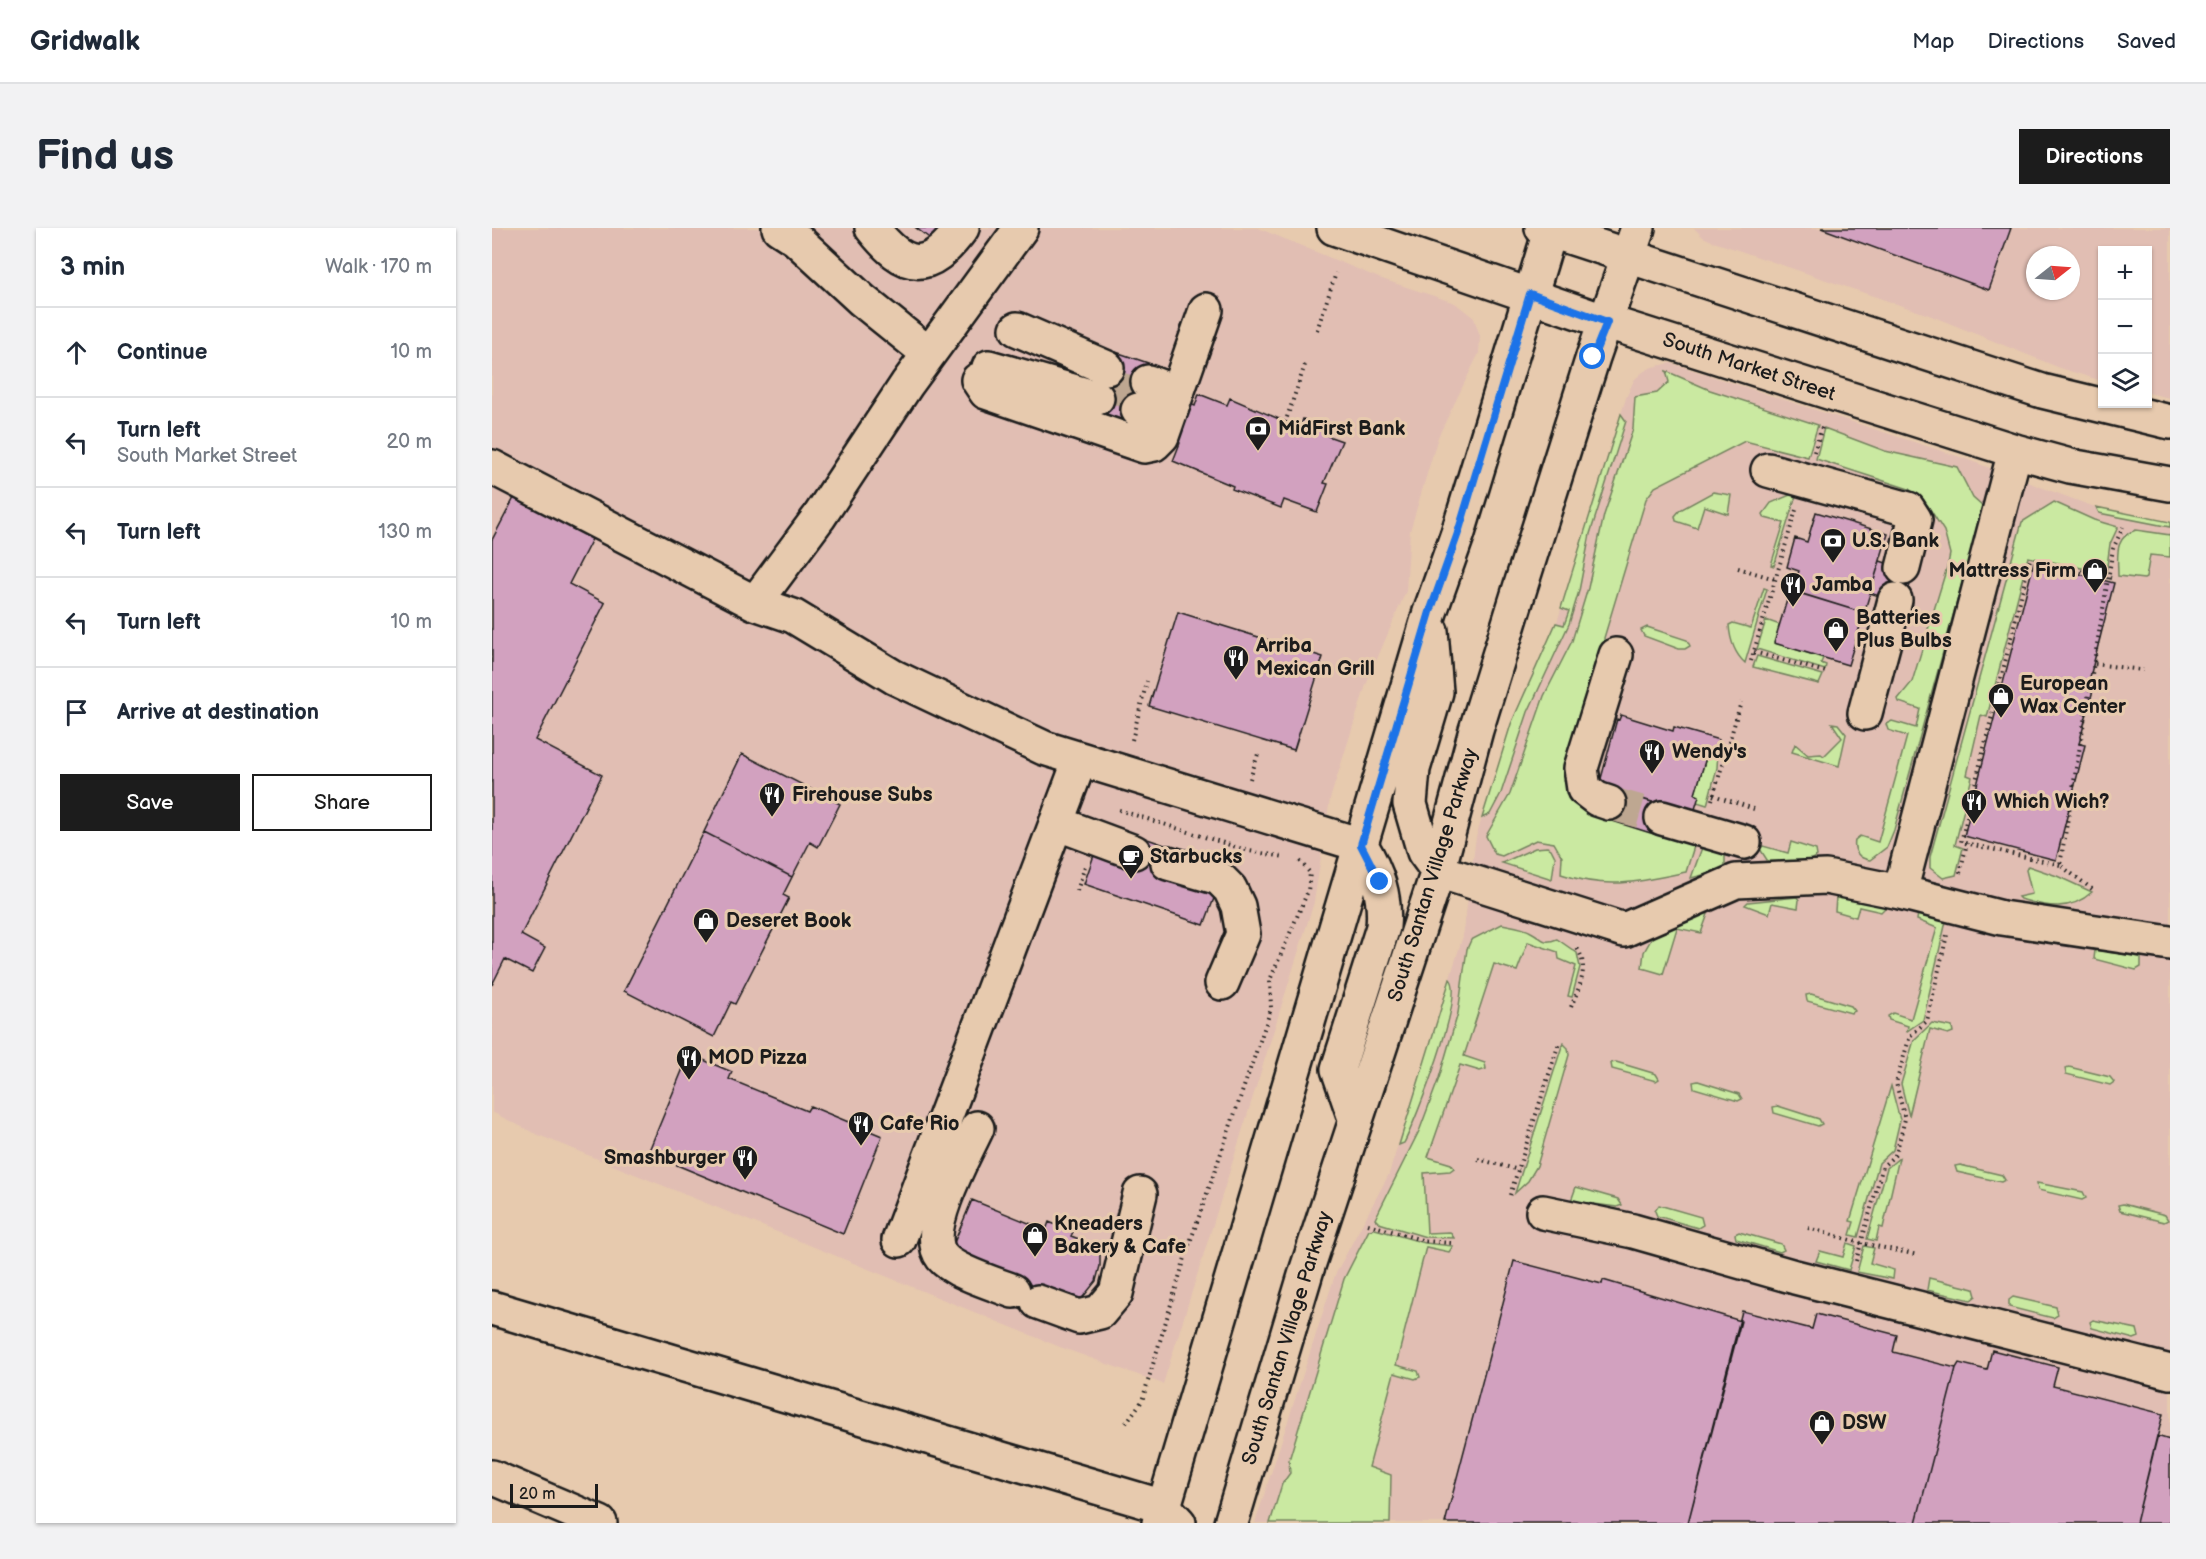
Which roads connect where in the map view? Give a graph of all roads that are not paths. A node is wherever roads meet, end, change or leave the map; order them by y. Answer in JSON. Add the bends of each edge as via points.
{"nodes":[{"id":1,"x":779,"y":228,"type":"edge"},
{"id":2,"x":872,"y":228,"type":"edge"},
{"id":3,"x":963,"y":228,"type":"edge"},
{"id":4,"x":1021,"y":228,"type":"edge"},
{"id":5,"x":1334,"y":228,"type":"edge"},
{"id":6,"x":1548,"y":229,"type":"edge"},
{"id":7,"x":1633,"y":242,"type":"edge"},
{"id":8,"x":1530,"y":294,"type":"junction"},
{"id":9,"x":1206,"y":310,"type":"dead end"},
{"id":10,"x":1607,"y":322,"type":"junction"},
{"id":11,"x":929,"y":354,"type":"junction"},
{"id":12,"x":997,"y":356,"type":"junction"},
{"id":13,"x":2170,"y":422,"type":"edge"},
{"id":14,"x":2015,"y":451,"type":"junction"},
{"id":15,"x":492,"y":468,"type":"edge"},
{"id":16,"x":1768,"y":470,"type":"dead end"},
{"id":17,"x":2170,"y":483,"type":"edge"},
{"id":18,"x":1903,"y":568,"type":"dead end"},
{"id":19,"x":1895,"y":600,"type":"dead end"},
{"id":20,"x":755,"y":603,"type":"junction"},
{"id":21,"x":1430,"y":612,"type":"junction"},
{"id":22,"x":1616,"y":655,"type":"dead end"},
{"id":23,"x":1865,"y":713,"type":"dead end"},
{"id":24,"x":1080,"y":760,"type":"junction"},
{"id":25,"x":1609,"y":803,"type":"tunnel mouth"},
{"id":26,"x":1662,"y":818,"type":"tunnel mouth"},
{"id":27,"x":1056,"y":823,"type":"junction"},
{"id":28,"x":1744,"y":842,"type":"dead end"},
{"id":29,"x":1361,"y":845,"type":"junction"},
{"id":30,"x":1134,"y":852,"type":"dead end"},
{"id":31,"x":1168,"y":863,"type":"dead end"},
{"id":32,"x":1438,"y":871,"type":"junction"},
{"id":33,"x":1900,"y":891,"type":"junction"},
{"id":34,"x":2170,"y":943,"type":"edge"},
{"id":35,"x":1222,"y":983,"type":"dead end"},
{"id":36,"x":1356,"y":1120,"type":"junction"},
{"id":37,"x":977,"y":1128,"type":"dead end"},
{"id":38,"x":1140,"y":1194,"type":"dead end"},
{"id":39,"x":1543,"y":1212,"type":"dead end"},
{"id":40,"x":899,"y":1240,"type":"dead end"},
{"id":41,"x":492,"y":1308,"type":"edge"},
{"id":42,"x":2170,"y":1372,"type":"edge"},
{"id":43,"x":492,"y":1477,"type":"edge"},
{"id":44,"x":1167,"y":1518,"type":"edge"},
{"id":45,"x":600,"y":1523,"type":"edge"},
{"id":46,"x":1231,"y":1523,"type":"edge"}],
"edges":[{"from":1,"to":11,"type":"main road"},
{"from":2,"to":3,"type":"main road","via":[[890,251],[906,260],[925,261],[938,255]]},
{"from":4,"to":11,"type":"main road"},
{"from":5,"to":8,"type":"main road","name":"South Market Street"},
{"from":6,"to":7,"type":"main road"},
{"from":6,"to":8,"type":"main road"},
{"from":7,"to":10,"type":"main road","name":"South Santan Village Parkway"},
{"from":7,"to":13,"type":"main road","via":[[1840,323],[2042,391]]},
{"from":8,"to":10,"type":"main road","name":"South Market Street"},
{"from":8,"to":21,"type":"main road","via":[[1458,533]]},
{"from":9,"to":12,"type":"main road","via":[[1155,409],[1154,444],[1144,446],[986,392]]},
{"from":10,"to":14,"type":"main road","name":"South Market Street"},
{"from":10,"to":32,"type":"main road","name":"South Santan Village Parkway","via":[[1476,730]]},
{"from":11,"to":20,"type":"main road","via":[[819,517]]},
{"from":12,"to":12,"type":"main road","via":[[1099,391]]},
{"from":14,"to":17,"type":"main road","name":"South Market Street","via":[[2070,466]]},
{"from":14,"to":33,"type":"main road"},
{"from":15,"to":20,"type":"main road"},
{"from":16,"to":18,"type":"main road","via":[[1908,509],[1915,520]]},
{"from":19,"to":23,"type":"main road"},
{"from":20,"to":24,"type":"main road","via":[[793,616],[894,677]]},
{"from":21,"to":29,"type":"main road"},
{"from":21,"to":32,"type":"main road","via":[[1436,692],[1413,769],[1410,804],[1424,852]]},
{"from":22,"to":25,"type":"main road","via":[[1581,768],[1584,789]]},
{"from":24,"to":27,"type":"main road"},
{"from":24,"to":29,"type":"main road"},
{"from":26,"to":28,"type":"main road"},
{"from":27,"to":30,"type":"main road"},
{"from":27,"to":40,"type":"main road"},
{"from":29,"to":36,"type":"main road","via":[[1380,882],[1384,912],[1383,927],[1338,1069]]},
{"from":29,"to":44,"type":"main road"},
{"from":31,"to":35,"type":"main road","via":[[1219,878],[1238,906],[1243,934]]},
{"from":32,"to":33,"type":"main road","via":[[1624,930],[1736,881],[1826,877]]},
{"from":32,"to":36,"type":"main road","name":"South Santan Village Parkway"},
{"from":33,"to":34,"type":"main road","via":[[2002,918]]},
{"from":36,"to":46,"type":"main road","name":"South Santan Village Parkway"},
{"from":37,"to":38,"type":"main road","via":[[940,1211],[935,1229],[937,1246],[952,1266],[1026,1297],[1079,1317],[1100,1312],[1116,1293]]},
{"from":39,"to":42,"type":"main road","via":[[1645,1234]]},
{"from":41,"to":44,"type":"main road"},
{"from":43,"to":45,"type":"main road"}]}
